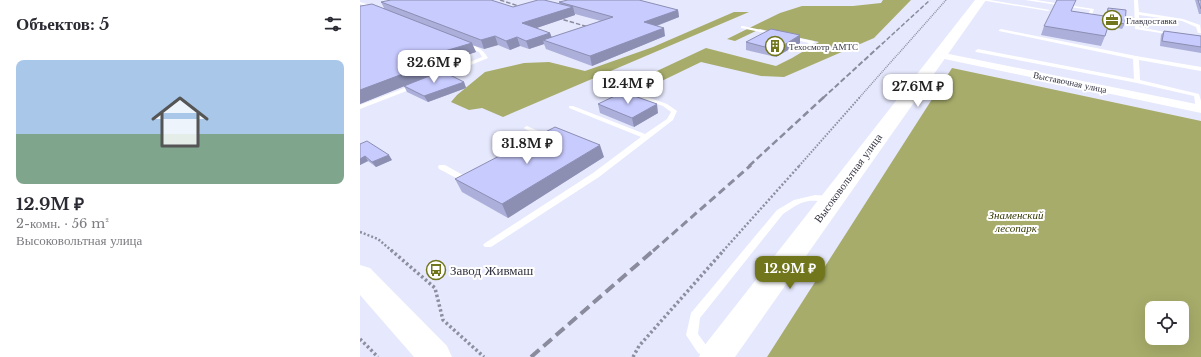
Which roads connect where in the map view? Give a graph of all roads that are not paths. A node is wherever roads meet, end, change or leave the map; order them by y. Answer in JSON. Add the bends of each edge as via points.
{"nodes":[{"id":1,"x":982,"y":0,"type":"edge"},
{"id":2,"x":1027,"y":0,"type":"edge"},
{"id":3,"x":1136,"y":0,"type":"edge"},
{"id":4,"x":360,"y":3,"type":"edge"},
{"id":5,"x":1048,"y":10,"type":"dead end"},
{"id":6,"x":382,"y":11,"type":"edge"},
{"id":7,"x":1136,"y":13,"type":"junction"},
{"id":8,"x":1088,"y":22,"type":"edge"},
{"id":9,"x":743,"y":27,"type":"dead end"},
{"id":10,"x":1000,"y":30,"type":"dead end"},
{"id":11,"x":1200,"y":32,"type":"edge"},
{"id":12,"x":1180,"y":35,"type":"edge"},
{"id":13,"x":460,"y":43,"type":"edge"},
{"id":14,"x":802,"y":49,"type":"dead end"},
{"id":15,"x":978,"y":51,"type":"dead end"},
{"id":16,"x":939,"y":55,"type":"junction"},
{"id":17,"x":1136,"y":58,"type":"junction"},
{"id":18,"x":1201,"y":69,"type":"edge"},
{"id":19,"x":433,"y":79,"type":"edge"},
{"id":20,"x":1138,"y":81,"type":"junction"},
{"id":21,"x":418,"y":85,"type":"edge"},
{"id":22,"x":613,"y":87,"type":"dead end"},
{"id":23,"x":1199,"y":96,"type":"edge"},
{"id":24,"x":360,"y":107,"type":"edge"},
{"id":25,"x":571,"y":107,"type":"dead end"},
{"id":26,"x":1200,"y":109,"type":"edge"},
{"id":27,"x":527,"y":128,"type":"dead end"},
{"id":28,"x":646,"y":137,"type":"junction"},
{"id":29,"x":532,"y":143,"type":"edge"},
{"id":30,"x":442,"y":167,"type":"dead end"},
{"id":31,"x":477,"y":171,"type":"edge"},
{"id":32,"x":832,"y":200,"type":"junction"},
{"id":33,"x":488,"y":245,"type":"dead end"},
{"id":34,"x":360,"y":276,"type":"edge"},
{"id":35,"x":432,"y":354,"type":"edge"},
{"id":36,"x":716,"y":357,"type":"edge"}],
"edges":[{"from":1,"to":5,"type":"lane"},
{"from":1,"to":16,"type":"main road","name":"Высоковольтная улица"},
{"from":2,"to":8,"type":"lane","via":[[1092,9]]},
{"from":3,"to":7,"type":"lane"},
{"from":4,"to":6,"type":"lane"},
{"from":7,"to":11,"type":"lane","via":[[1183,20],[1198,26]]},
{"from":7,"to":12,"type":"lane","via":[[1136,28]]},
{"from":9,"to":14,"type":"lane","via":[[813,42]]},
{"from":10,"to":17,"type":"lane"},
{"from":13,"to":19,"type":"lane","via":[[481,51],[485,58]]},
{"from":15,"to":20,"type":"lane"},
{"from":16,"to":26,"type":"street","name":"Выставочная улица"},
{"from":16,"to":32,"type":"main road","name":"Высоковольтная улица"},
{"from":17,"to":18,"type":"lane"},
{"from":17,"to":20,"type":"lane"},
{"from":20,"to":23,"type":"lane"},
{"from":21,"to":24,"type":"lane"},
{"from":22,"to":28,"type":"lane","via":[[665,105],[674,111],[670,120]]},
{"from":23,"to":26,"type":"lane"},
{"from":25,"to":28,"type":"lane"},
{"from":27,"to":29,"type":"lane","via":[[545,136]]},
{"from":28,"to":33,"type":"lane","via":[[596,175]]},
{"from":30,"to":31,"type":"lane","via":[[463,178]]},
{"from":32,"to":36,"type":"main road","name":"Высоковольтная улица"},
{"from":32,"to":36,"type":"lane","via":[[816,197],[795,202],[780,212],[695,316],[692,335],[702,349]]},
{"from":34,"to":35,"type":"main road"}]}
